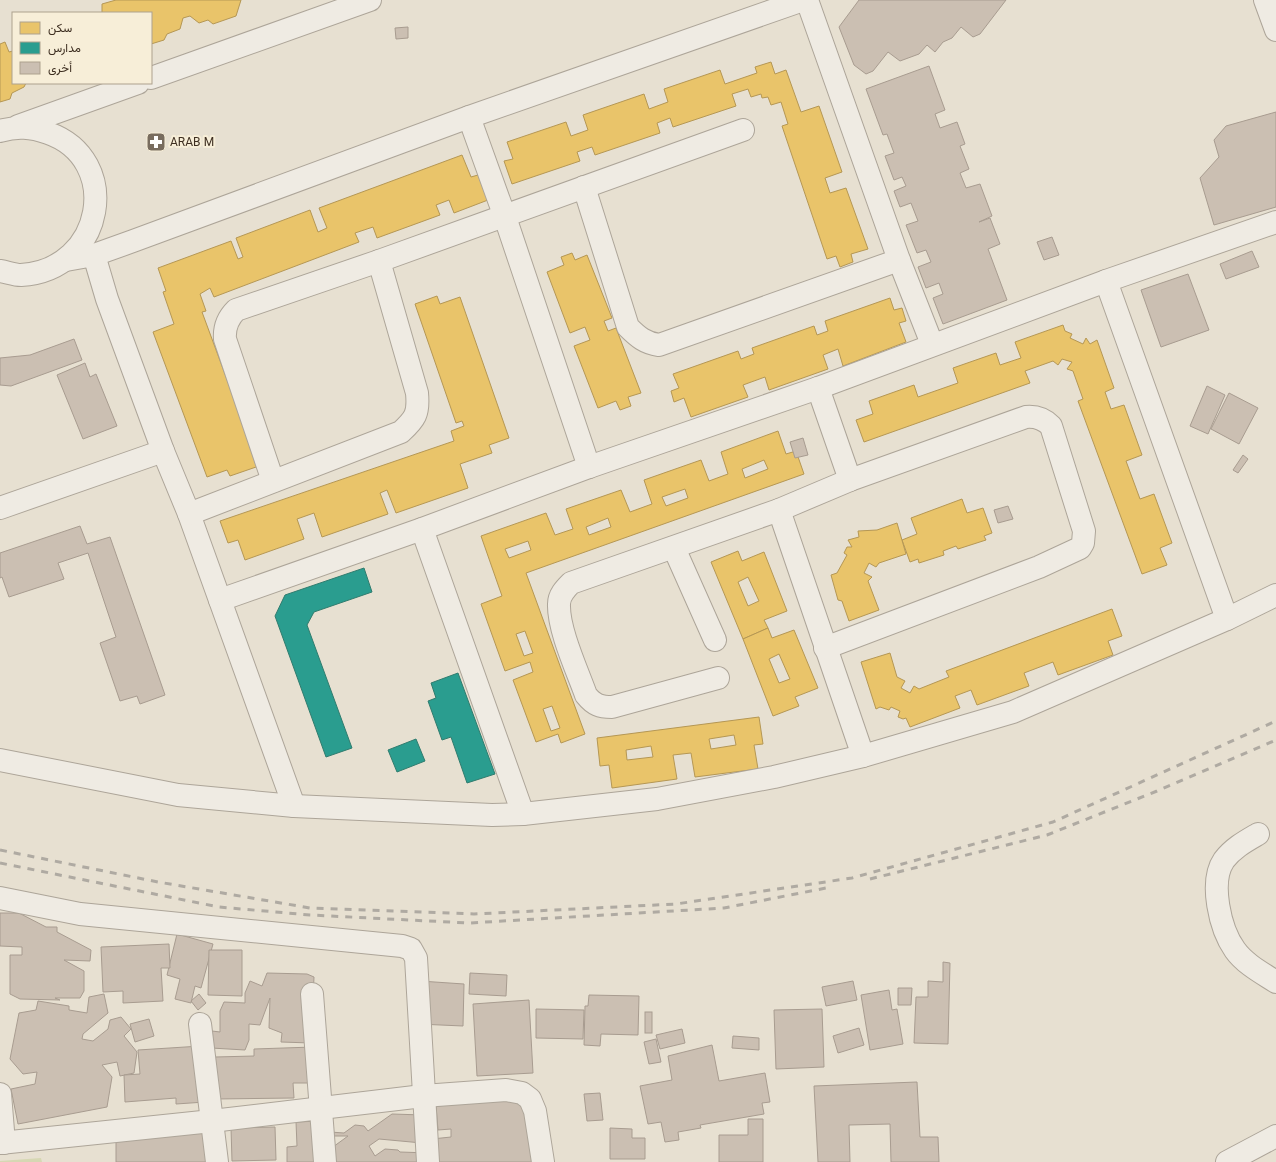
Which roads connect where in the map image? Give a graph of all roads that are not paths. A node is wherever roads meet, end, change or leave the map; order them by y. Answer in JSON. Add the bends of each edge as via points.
{"nodes":[{"id":1,"x":803,"y":0,"type":"edge"},
{"id":2,"x":807,"y":0,"type":"edge"},
{"id":3,"x":1265,"y":0,"type":"edge"},
{"id":4,"x":362,"y":2,"type":"edge"},
{"id":5,"x":1276,"y":30,"type":"edge"},
{"id":6,"x":152,"y":78,"type":"edge"},
{"id":7,"x":135,"y":84,"type":"edge"},
{"id":8,"x":469,"y":117,"type":"junction"},
{"id":9,"x":6,"y":129,"type":"edge"},
{"id":10,"x":743,"y":130,"type":"dead end"},
{"id":11,"x":584,"y":187,"type":"junction"},
{"id":12,"x":505,"y":217,"type":"junction"},
{"id":13,"x":1276,"y":222,"type":"edge"},
{"id":14,"x":94,"y":254,"type":"junction"},
{"id":15,"x":66,"y":260,"type":"junction"},
{"id":16,"x":899,"y":260,"type":"junction"},
{"id":17,"x":379,"y":262,"type":"junction"},
{"id":18,"x":0,"y":271,"type":"edge"},
{"id":19,"x":1106,"y":281,"type":"junction"},
{"id":20,"x":932,"y":344,"type":"junction"},
{"id":21,"x":818,"y":388,"type":"junction"},
{"id":22,"x":163,"y":451,"type":"junction"},
{"id":23,"x":589,"y":467,"type":"junction"},
{"id":24,"x":850,"y":480,"type":"junction"},
{"id":25,"x":272,"y":482,"type":"junction"},
{"id":26,"x":0,"y":508,"type":"edge"},
{"id":27,"x":779,"y":510,"type":"junction"},
{"id":28,"x":190,"y":514,"type":"junction"},
{"id":29,"x":422,"y":529,"type":"junction"},
{"id":30,"x":674,"y":548,"type":"junction"},
{"id":31,"x":1276,"y":595,"type":"edge"},
{"id":32,"x":220,"y":600,"type":"junction"},
{"id":33,"x":1227,"y":619,"type":"junction"},
{"id":34,"x":715,"y":640,"type":"dead end"},
{"id":35,"x":825,"y":648,"type":"junction"},
{"id":36,"x":718,"y":678,"type":"dead end"},
{"id":37,"x":863,"y":756,"type":"junction"},
{"id":38,"x":0,"y":760,"type":"edge"},
{"id":39,"x":294,"y":806,"type":"junction"},
{"id":40,"x":523,"y":814,"type":"junction"},
{"id":41,"x":1258,"y":834,"type":"dead end"},
{"id":42,"x":0,"y":898,"type":"edge"},
{"id":43,"x":1276,"y":982,"type":"edge"},
{"id":44,"x":312,"y":994,"type":"dead end"},
{"id":45,"x":200,"y":1024,"type":"dead end"},
{"id":46,"x":0,"y":1094,"type":"edge"},
{"id":47,"x":423,"y":1096,"type":"junction"},
{"id":48,"x":319,"y":1108,"type":"junction"},
{"id":49,"x":212,"y":1121,"type":"junction"},
{"id":50,"x":1276,"y":1136,"type":"edge"},
{"id":51,"x":2,"y":1143,"type":"edge"},
{"id":52,"x":217,"y":1162,"type":"edge"},
{"id":53,"x":325,"y":1162,"type":"edge"},
{"id":54,"x":428,"y":1162,"type":"edge"},
{"id":55,"x":543,"y":1162,"type":"edge"},
{"id":56,"x":1227,"y":1162,"type":"edge"}],
"edges":[{"from":1,"to":8,"type":"street"},
{"from":2,"to":16,"type":"street"},
{"from":3,"to":5,"type":"street"},
{"from":4,"to":6,"type":"street"},
{"from":7,"to":9,"type":"street"},
{"from":8,"to":12,"type":"street"},
{"from":8,"to":14,"type":"street"},
{"from":9,"to":15,"type":"street","via":[[35,128],[58,136],[77,152],[90,172],[96,196],[93,220],[83,243]]},
{"from":10,"to":11,"type":"street"},
{"from":11,"to":12,"type":"street"},
{"from":11,"to":16,"type":"street","via":[[628,327],[649,344],[660,345]]},
{"from":12,"to":17,"type":"street"},
{"from":12,"to":23,"type":"street"},
{"from":13,"to":19,"type":"street"},
{"from":14,"to":15,"type":"street"},
{"from":14,"to":22,"type":"street"},
{"from":15,"to":18,"type":"street","via":[[44,272],[20,275]]},
{"from":16,"to":20,"type":"street"},
{"from":17,"to":25,"type":"street","via":[[417,393],[415,418],[401,432]]},
{"from":17,"to":25,"type":"street","via":[[236,310],[228,321],[224,331],[225,339]]},
{"from":19,"to":20,"type":"street"},
{"from":19,"to":33,"type":"street"},
{"from":20,"to":21,"type":"street"},
{"from":21,"to":23,"type":"street"},
{"from":21,"to":24,"type":"street"},
{"from":22,"to":26,"type":"street"},
{"from":22,"to":28,"type":"street"},
{"from":23,"to":29,"type":"street"},
{"from":24,"to":27,"type":"street"},
{"from":24,"to":35,"type":"street","via":[[1026,417],[1033,417],[1051,426],[1084,531],[1084,539],[1080,548],[1039,567]]},
{"from":25,"to":28,"type":"street"},
{"from":27,"to":30,"type":"street"},
{"from":27,"to":35,"type":"street"},
{"from":28,"to":32,"type":"street"},
{"from":29,"to":32,"type":"street"},
{"from":29,"to":40,"type":"street"},
{"from":30,"to":34,"type":"street"},
{"from":30,"to":36,"type":"street","via":[[571,583],[560,596],[558,603],[560,622],[586,695],[593,703],[602,707],[612,707]]},
{"from":31,"to":33,"type":"street"},
{"from":32,"to":39,"type":"street"},
{"from":33,"to":37,"type":"street","via":[[1013,712]]},
{"from":35,"to":37,"type":"street"},
{"from":37,"to":40,"type":"street","via":[[774,777],[657,799]]},
{"from":38,"to":39,"type":"street","via":[[178,795]]},
{"from":39,"to":40,"type":"street","via":[[492,815]]},
{"from":41,"to":43,"type":"street","via":[[1234,848],[1224,860],[1218,872],[1217,900],[1225,929],[1236,950],[1253,967]]},
{"from":42,"to":47,"type":"street","via":[[80,914],[407,947],[416,958]]},
{"from":44,"to":48,"type":"street"},
{"from":45,"to":49,"type":"street"},
{"from":46,"to":51,"type":"street"},
{"from":47,"to":48,"type":"street"},
{"from":47,"to":54,"type":"street"},
{"from":47,"to":55,"type":"street","via":[[506,1090],[522,1093],[530,1099],[535,1111]]},
{"from":48,"to":49,"type":"street"},
{"from":48,"to":53,"type":"street"},
{"from":49,"to":51,"type":"street"},
{"from":49,"to":52,"type":"street"},
{"from":50,"to":56,"type":"street"}]}
